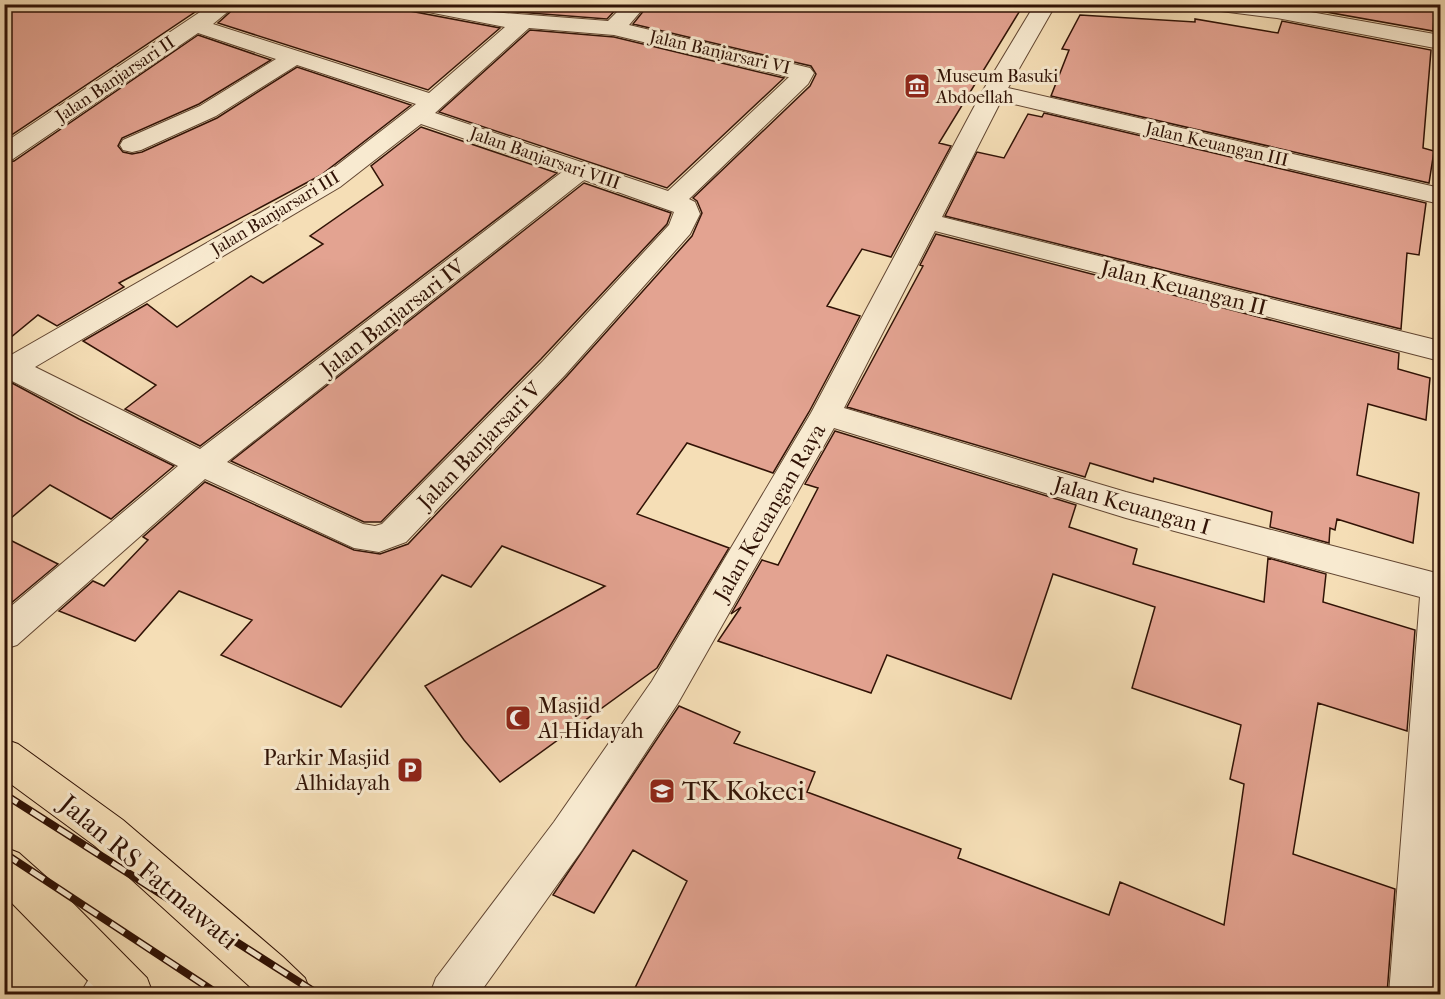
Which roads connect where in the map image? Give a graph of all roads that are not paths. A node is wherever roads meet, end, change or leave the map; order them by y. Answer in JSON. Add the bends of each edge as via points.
{"nodes":[{"id":1,"x":227,"y":4,"type":"edge"},
{"id":2,"x":418,"y":4,"type":"edge"},
{"id":3,"x":637,"y":4,"type":"edge"},
{"id":4,"x":1046,"y":4,"type":"edge"},
{"id":5,"x":1213,"y":4,"type":"edge"},
{"id":6,"x":506,"y":15,"type":"edge"},
{"id":7,"x":195,"y":25,"type":"junction"},
{"id":8,"x":614,"y":28,"type":"junction"},
{"id":9,"x":1440,"y":43,"type":"edge"},
{"id":10,"x":294,"y":57,"type":"junction"},
{"id":11,"x":994,"y":92,"type":"junction"},
{"id":12,"x":425,"y":108,"type":"junction"},
{"id":13,"x":132,"y":145,"type":"dead end"},
{"id":14,"x":4,"y":154,"type":"edge"},
{"id":15,"x":581,"y":170,"type":"junction"},
{"id":16,"x":1440,"y":195,"type":"edge"},
{"id":17,"x":672,"y":201,"type":"junction"},
{"id":18,"x":928,"y":221,"type":"junction"},
{"id":19,"x":1440,"y":351,"type":"edge"},
{"id":20,"x":8,"y":371,"type":"edge"},
{"id":21,"x":826,"y":414,"type":"junction"},
{"id":22,"x":202,"y":464,"type":"junction"},
{"id":23,"x":1439,"y":588,"type":"edge"},
{"id":24,"x":4,"y":634,"type":"edge"},
{"id":25,"x":4,"y":756,"type":"edge"},
{"id":26,"x":4,"y":867,"type":"edge"},
{"id":27,"x":110,"y":986,"type":"edge"},
{"id":28,"x":289,"y":994,"type":"edge"},
{"id":29,"x":452,"y":994,"type":"edge"},
{"id":30,"x":1411,"y":994,"type":"edge"}],
"edges":[{"from":1,"to":7,"type":"street","name":"Jalan Banjarsari II"},
{"from":2,"to":6,"type":"street","name":"Jalan Banjarsari VI"},
{"from":3,"to":8,"type":"street"},
{"from":4,"to":11,"type":"street","name":"Jalan Keuangan Raya"},
{"from":5,"to":9,"type":"street"},
{"from":6,"to":8,"type":"street","name":"Jalan Banjarsari VI"},
{"from":6,"to":12,"type":"street","name":"Jalan Banjarsari III"},
{"from":7,"to":10,"type":"street","name":"Jalan Banjarsari VIII"},
{"from":7,"to":14,"type":"street","name":"Jalan Banjarsari II"},
{"from":8,"to":17,"type":"street","name":"Jalan Banjarsari VI","via":[[801,73],[800,79]]},
{"from":10,"to":12,"type":"street","name":"Jalan Banjarsari VIII"},
{"from":10,"to":13,"type":"street","via":[[215,107]]},
{"from":11,"to":16,"type":"street","name":"Jalan Keuangan III"},
{"from":11,"to":18,"type":"street","name":"Jalan Keuangan Raya"},
{"from":12,"to":15,"type":"street","name":"Jalan Banjarsari VIII"},
{"from":12,"to":20,"type":"street","name":"Jalan Banjarsari III","via":[[331,182]]},
{"from":15,"to":17,"type":"street","name":"Jalan Banjarsari VIII"},
{"from":15,"to":22,"type":"street","name":"Jalan Banjarsari IV"},
{"from":17,"to":22,"type":"street","name":"Jalan Banjarsari V","via":[[686,208],[681,228],[554,368],[385,538],[374,541],[354,535]]},
{"from":18,"to":19,"type":"street","name":"Jalan Keuangan II"},
{"from":18,"to":21,"type":"street","name":"Jalan Keuangan Raya"},
{"from":20,"to":22,"type":"street"},
{"from":21,"to":23,"type":"street","name":"Jalan Keuangan I","via":[[1126,505]]},
{"from":21,"to":29,"type":"street","name":"Jalan Keuangan Raya","via":[[665,692],[568,836]]},
{"from":22,"to":24,"type":"street","name":"Jalan Banjarsari IV"},
{"from":23,"to":30,"type":"street"},
{"from":25,"to":28,"type":"main road","name":"Jalan RS Fatmawati","via":[[109,833]]},
{"from":26,"to":27,"type":"main road","via":[[40,899]]}]}
